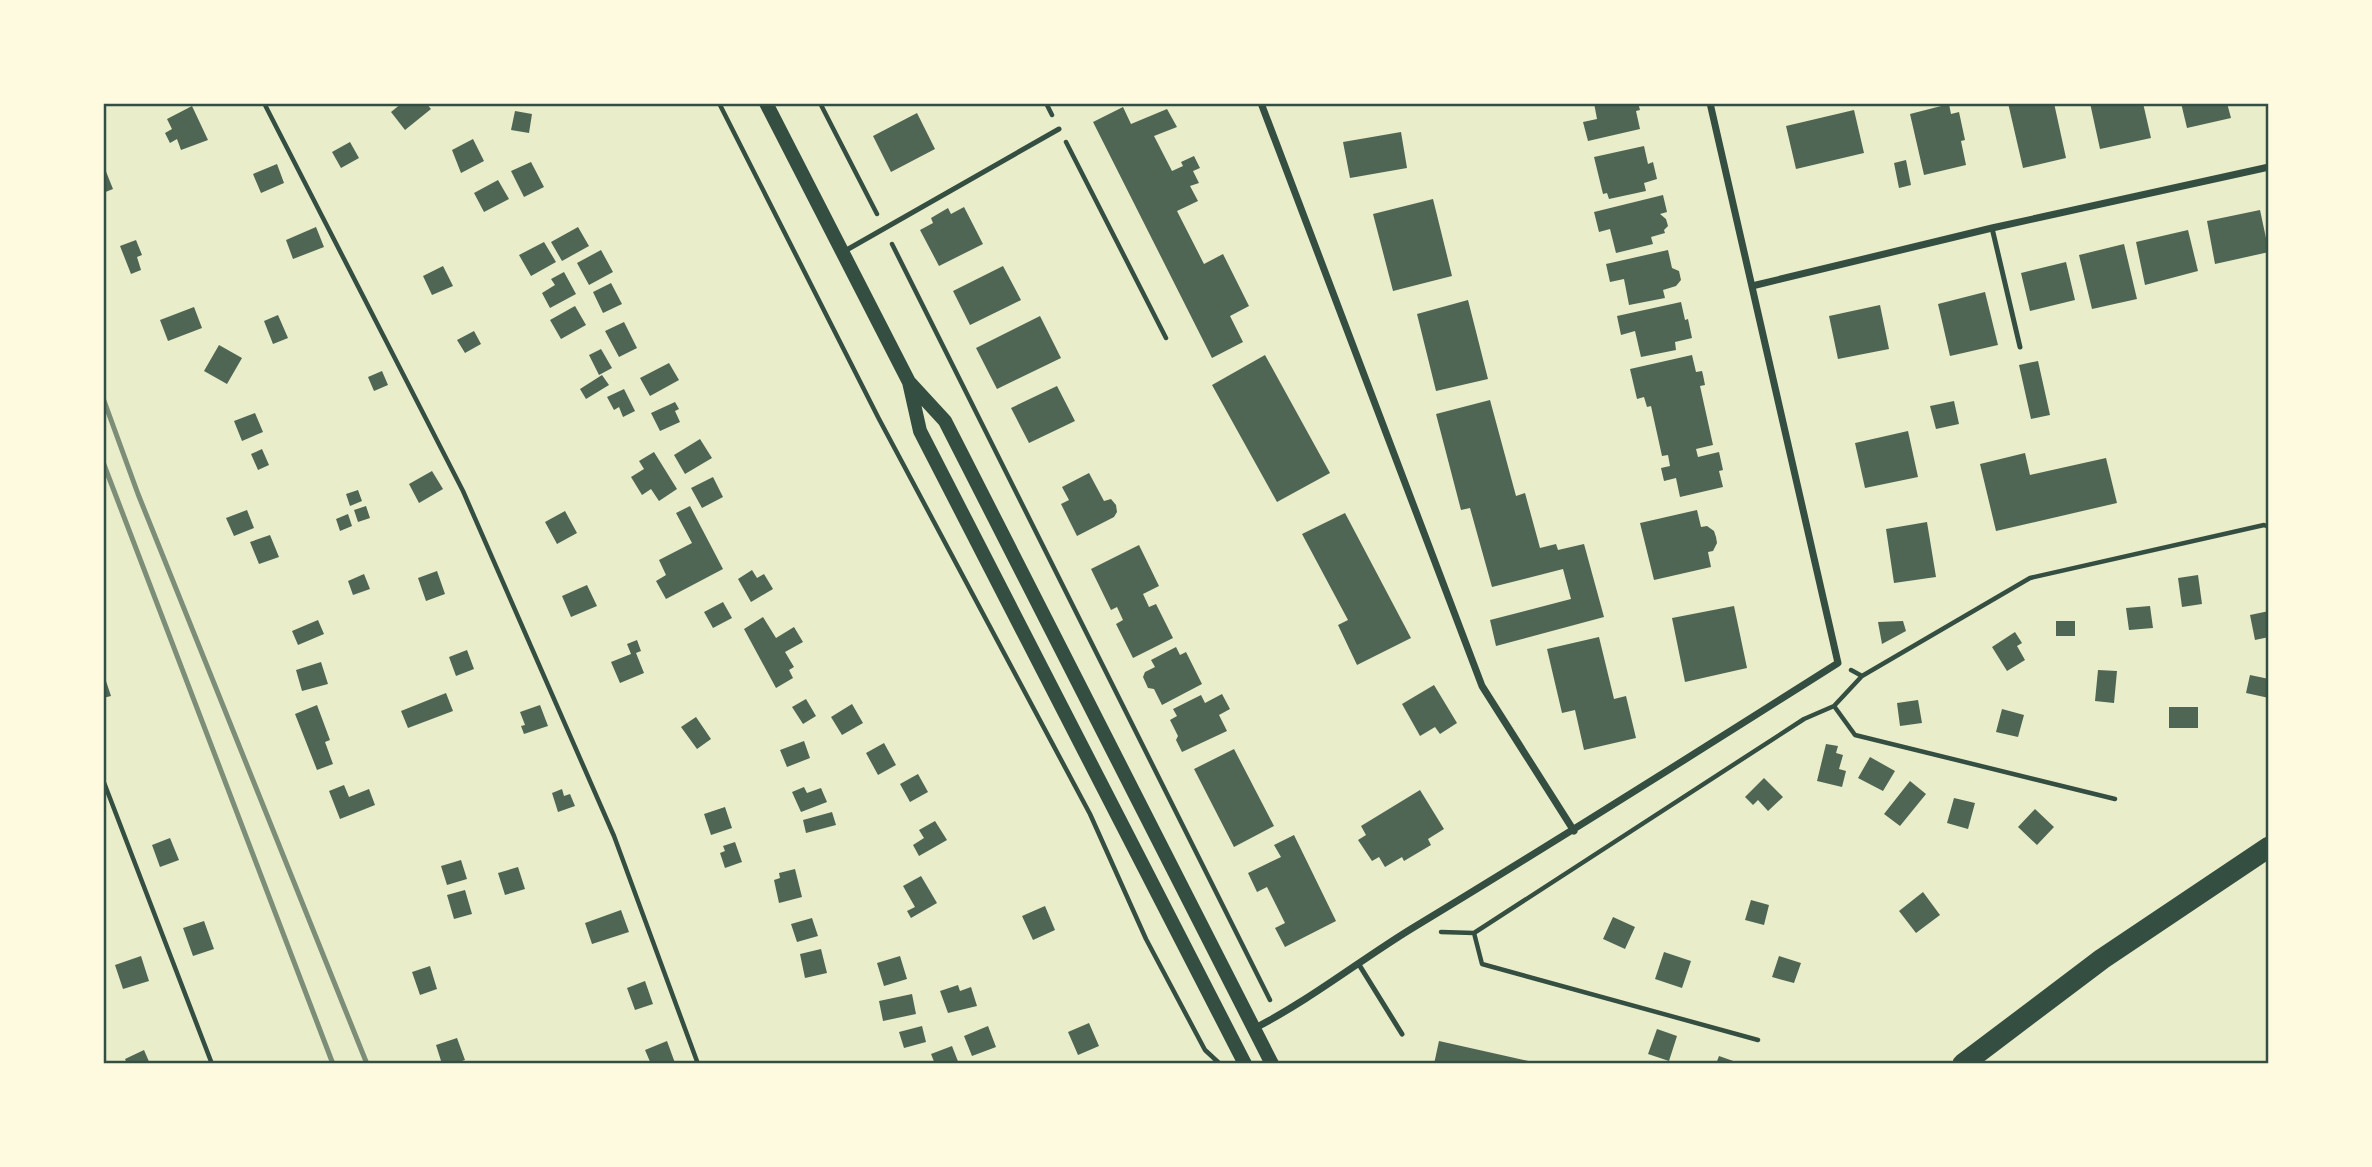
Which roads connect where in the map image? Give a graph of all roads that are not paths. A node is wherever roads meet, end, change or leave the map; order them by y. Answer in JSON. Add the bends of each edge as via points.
{"nodes":[{"id":1,"x":766,"y":103,"type":"edge"},
{"id":2,"x":1261,"y":103,"type":"edge"},
{"id":3,"x":1710,"y":103,"type":"edge"},
{"id":4,"x":1059,"y":129,"type":"road end"},
{"id":5,"x":2269,"y":167,"type":"edge"},
{"id":6,"x":1992,"y":228,"type":"junction"},
{"id":7,"x":842,"y":252,"type":"junction"},
{"id":8,"x":1752,"y":286,"type":"junction"},
{"id":9,"x":2020,"y":347,"type":"dead end"},
{"id":10,"x":909,"y":382,"type":"junction"},
{"id":11,"x":1574,"y":831,"type":"junction"},
{"id":12,"x":2269,"y":847,"type":"edge"},
{"id":13,"x":1358,"y":963,"type":"junction"},
{"id":14,"x":1255,"y":1028,"type":"junction"},
{"id":15,"x":1402,"y":1034,"type":"dead end"},
{"id":16,"x":1245,"y":1064,"type":"edge"},
{"id":17,"x":1272,"y":1064,"type":"edge"},
{"id":18,"x":1963,"y":1064,"type":"edge"}],
"edges":[{"from":1,"to":7,"type":"main road"},
{"from":2,"to":11,"type":"street","via":[[1482,686]]},
{"from":3,"to":8,"type":"street"},
{"from":4,"to":7,"type":"lane"},
{"from":5,"to":6,"type":"street"},
{"from":6,"to":8,"type":"street"},
{"from":6,"to":9,"type":"lane"},
{"from":7,"to":10,"type":"main road"},
{"from":8,"to":11,"type":"street","via":[[1838,663]]},
{"from":10,"to":14,"type":"main road","via":[[945,421]]},
{"from":10,"to":16,"type":"main road","via":[[920,431]]},
{"from":11,"to":13,"type":"street"},
{"from":12,"to":18,"type":"highway","via":[[2102,959]]},
{"from":13,"to":14,"type":"street"},
{"from":13,"to":15,"type":"lane"},
{"from":14,"to":17,"type":"main road"}]}
